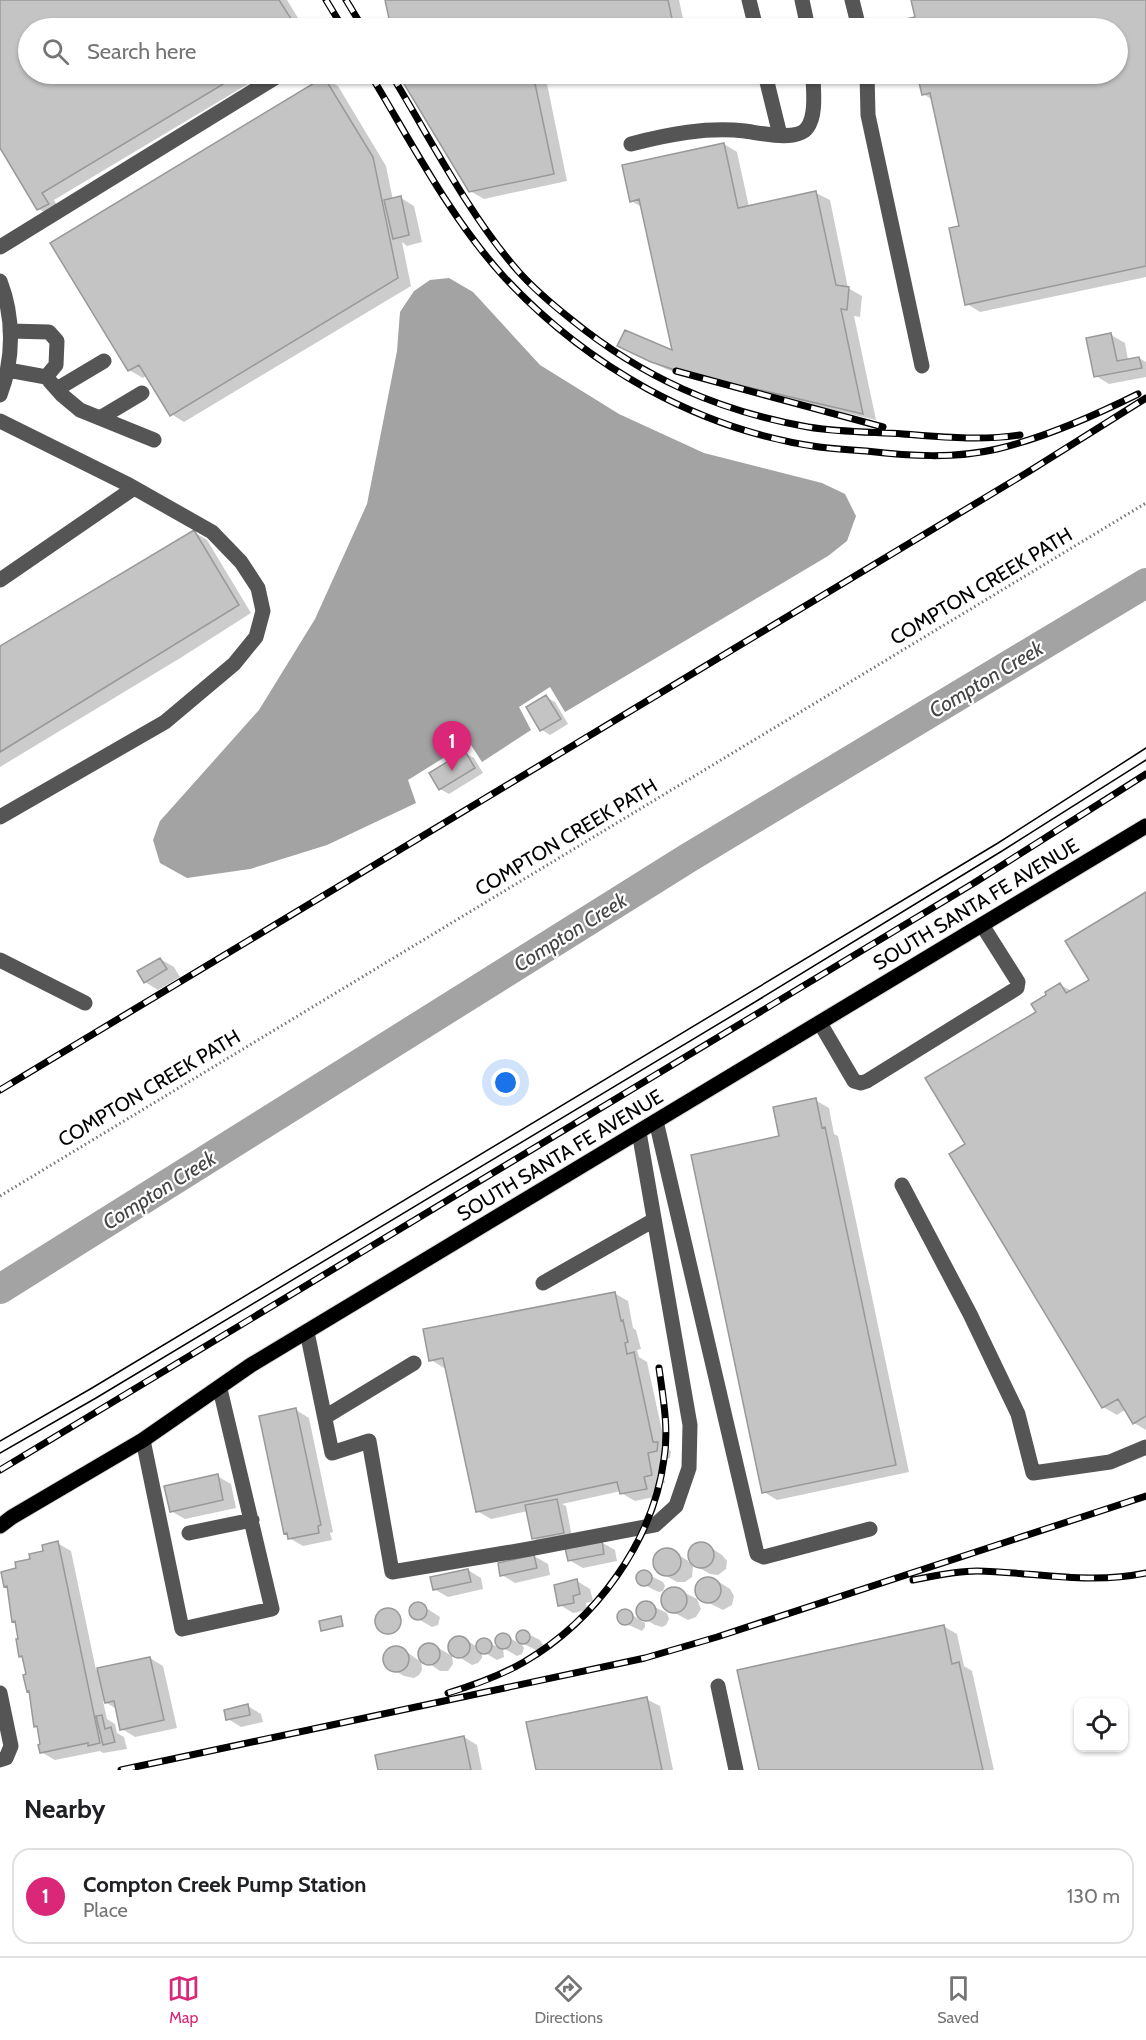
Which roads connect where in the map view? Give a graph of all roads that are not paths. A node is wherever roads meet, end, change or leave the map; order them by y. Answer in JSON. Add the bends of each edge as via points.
{"nodes":[{"id":1,"x":749,"y":0,"type":"edge"},
{"id":2,"x":802,"y":0,"type":"edge"},
{"id":3,"x":852,"y":0,"type":"edge"},
{"id":4,"x":754,"y":18,"type":"edge"},
{"id":5,"x":806,"y":18,"type":"edge"},
{"id":6,"x":856,"y":18,"type":"edge"},
{"id":7,"x":265,"y":84,"type":"edge"},
{"id":8,"x":767,"y":84,"type":"edge"},
{"id":9,"x":813,"y":84,"type":"edge"},
{"id":10,"x":867,"y":84,"type":"edge"},
{"id":11,"x":780,"y":135,"type":"junction"},
{"id":12,"x":631,"y":144,"type":"dead end"},
{"id":13,"x":0,"y":247,"type":"edge"},
{"id":14,"x":0,"y":281,"type":"edge"},
{"id":15,"x":10,"y":331,"type":"junction"},
{"id":16,"x":104,"y":361,"type":"dead end"},
{"id":17,"x":922,"y":366,"type":"dead end"},
{"id":18,"x":8,"y":370,"type":"junction"},
{"id":19,"x":46,"y":377,"type":"junction"},
{"id":20,"x":57,"y":389,"type":"junction"},
{"id":21,"x":142,"y":393,"type":"dead end"},
{"id":22,"x":0,"y":395,"type":"edge"},
{"id":23,"x":100,"y":418,"type":"junction"},
{"id":24,"x":0,"y":421,"type":"edge"},
{"id":25,"x":154,"y":440,"type":"dead end"},
{"id":26,"x":134,"y":488,"type":"junction"},
{"id":27,"x":0,"y":580,"type":"edge"},
{"id":28,"x":0,"y":817,"type":"edge"},
{"id":29,"x":1146,"y":826,"type":"edge"},
{"id":30,"x":982,"y":925,"type":"junction"},
{"id":31,"x":0,"y":960,"type":"edge"},
{"id":32,"x":85,"y":1003,"type":"dead end"},
{"id":33,"x":820,"y":1023,"type":"junction"},
{"id":34,"x":656,"y":1121,"type":"junction"},
{"id":35,"x":639,"y":1132,"type":"junction"},
{"id":36,"x":902,"y":1185,"type":"dead end"},
{"id":37,"x":654,"y":1220,"type":"junction"},
{"id":38,"x":543,"y":1283,"type":"dead end"},
{"id":39,"x":307,"y":1332,"type":"junction"},
{"id":40,"x":414,"y":1363,"type":"dead end"},
{"id":41,"x":220,"y":1389,"type":"junction"},
{"id":42,"x":325,"y":1417,"type":"junction"},
{"id":43,"x":143,"y":1440,"type":"junction"},
{"id":44,"x":1146,"y":1447,"type":"edge"},
{"id":45,"x":252,"y":1520,"type":"junction"},
{"id":46,"x":0,"y":1526,"type":"edge"},
{"id":47,"x":870,"y":1529,"type":"dead end"},
{"id":48,"x":189,"y":1533,"type":"dead end"},
{"id":49,"x":718,"y":1686,"type":"dead end"},
{"id":50,"x":0,"y":1693,"type":"edge"},
{"id":51,"x":0,"y":1760,"type":"edge"},
{"id":52,"x":736,"y":1770,"type":"edge"}],
"edges":[{"from":1,"to":4,"type":"street"},
{"from":2,"to":5,"type":"street"},
{"from":3,"to":6,"type":"street"},
{"from":7,"to":13,"type":"street"},
{"from":8,"to":11,"type":"street"},
{"from":9,"to":11,"type":"street","via":[[813,108],[807,129]]},
{"from":10,"to":17,"type":"street","via":[[868,115]]},
{"from":11,"to":12,"type":"street","via":[[709,129]]},
{"from":14,"to":15,"type":"street"},
{"from":15,"to":18,"type":"street"},
{"from":15,"to":19,"type":"street","via":[[49,332],[57,341],[56,365]]},
{"from":16,"to":20,"type":"street"},
{"from":18,"to":19,"type":"street"},
{"from":18,"to":22,"type":"street"},
{"from":19,"to":20,"type":"street"},
{"from":20,"to":23,"type":"street","via":[[81,410]]},
{"from":21,"to":23,"type":"street"},
{"from":23,"to":25,"type":"street"},
{"from":24,"to":26,"type":"street"},
{"from":26,"to":27,"type":"street"},
{"from":26,"to":28,"type":"street","via":[[212,532],[242,562],[258,588],[263,611],[256,637],[234,664],[165,722]]},
{"from":29,"to":30,"type":"main road","name":"SOUTH SANTA FE AVENUE"},
{"from":30,"to":33,"type":"main road","name":"SOUTH SANTA FE AVENUE"},
{"from":30,"to":33,"type":"street","via":[[1018,982],[1017,988],[867,1081],[854,1081]]},
{"from":31,"to":32,"type":"street"},
{"from":33,"to":34,"type":"main road","name":"SOUTH SANTA FE AVENUE"},
{"from":34,"to":35,"type":"main road","name":"SOUTH SANTA FE AVENUE"},
{"from":34,"to":47,"type":"street","via":[[757,1554],[764,1557]]},
{"from":35,"to":37,"type":"street"},
{"from":35,"to":39,"type":"main road","name":"SOUTH SANTA FE AVENUE"},
{"from":36,"to":44,"type":"street","via":[[1018,1414],[1033,1473],[1110,1462]]},
{"from":37,"to":38,"type":"street"},
{"from":37,"to":42,"type":"street","via":[[690,1425],[688,1468],[676,1506],[655,1525],[392,1572],[369,1441],[332,1453]]},
{"from":39,"to":41,"type":"main road","name":"SOUTH SANTA FE AVENUE","via":[[251,1365]]},
{"from":39,"to":42,"type":"street"},
{"from":40,"to":42,"type":"street"},
{"from":41,"to":43,"type":"main road","name":"SOUTH SANTA FE AVENUE"},
{"from":41,"to":45,"type":"street"},
{"from":43,"to":45,"type":"street","via":[[182,1629],[272,1609]]},
{"from":43,"to":46,"type":"main road","name":"SOUTH SANTA FE AVENUE"},
{"from":45,"to":48,"type":"street"},
{"from":49,"to":52,"type":"street"},
{"from":50,"to":51,"type":"street","via":[[11,1746],[6,1758]]}]}
